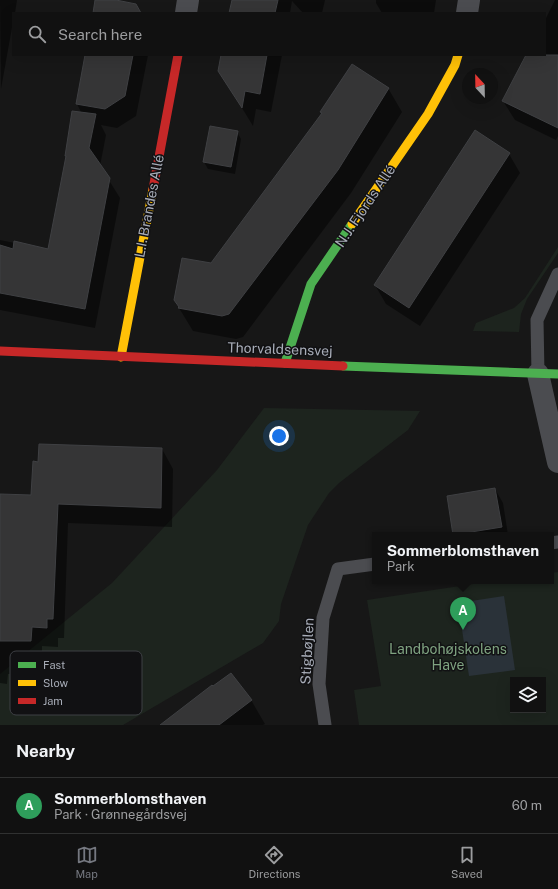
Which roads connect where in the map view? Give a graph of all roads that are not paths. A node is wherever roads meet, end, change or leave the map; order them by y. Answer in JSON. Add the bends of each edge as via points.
{"nodes":[{"id":1,"x":188,"y":0,"type":"edge"},
{"id":2,"x":469,"y":0,"type":"edge"},
{"id":3,"x":186,"y":12,"type":"edge"},
{"id":4,"x":467,"y":12,"type":"edge"},
{"id":5,"x":178,"y":56,"type":"edge"},
{"id":6,"x":458,"y":56,"type":"edge"},
{"id":7,"x":558,"y":274,"type":"edge"},
{"id":8,"x":0,"y":351,"type":"edge"},
{"id":9,"x":121,"y":357,"type":"junction"},
{"id":10,"x":285,"y":363,"type":"junction"},
{"id":11,"x":548,"y":374,"type":"edge"},
{"id":12,"x":558,"y":462,"type":"edge"},
{"id":13,"x":372,"y":564,"type":"edge"},
{"id":14,"x":325,"y":725,"type":"edge"}],
"edges":[{"from":1,"to":3,"type":"street"},
{"from":2,"to":4,"type":"street"},
{"from":5,"to":9,"type":"street","name":"L.I. Brandes Allé"},
{"from":6,"to":10,"type":"street","name":"N.J. Fjords Allé","via":[[455,66],[428,114],[311,284]]},
{"from":7,"to":11,"type":"lane","via":[[537,320]]},
{"from":8,"to":9,"type":"street","name":"Thorvaldsensvej"},
{"from":9,"to":10,"type":"street","name":"Thorvaldsensvej"},
{"from":10,"to":11,"type":"street","name":"Thorvaldsensvej"},
{"from":11,"to":12,"type":"street"},
{"from":13,"to":14,"type":"lane","name":"Stigbøjlen","via":[[338,569],[323,618],[319,684]]}]}
